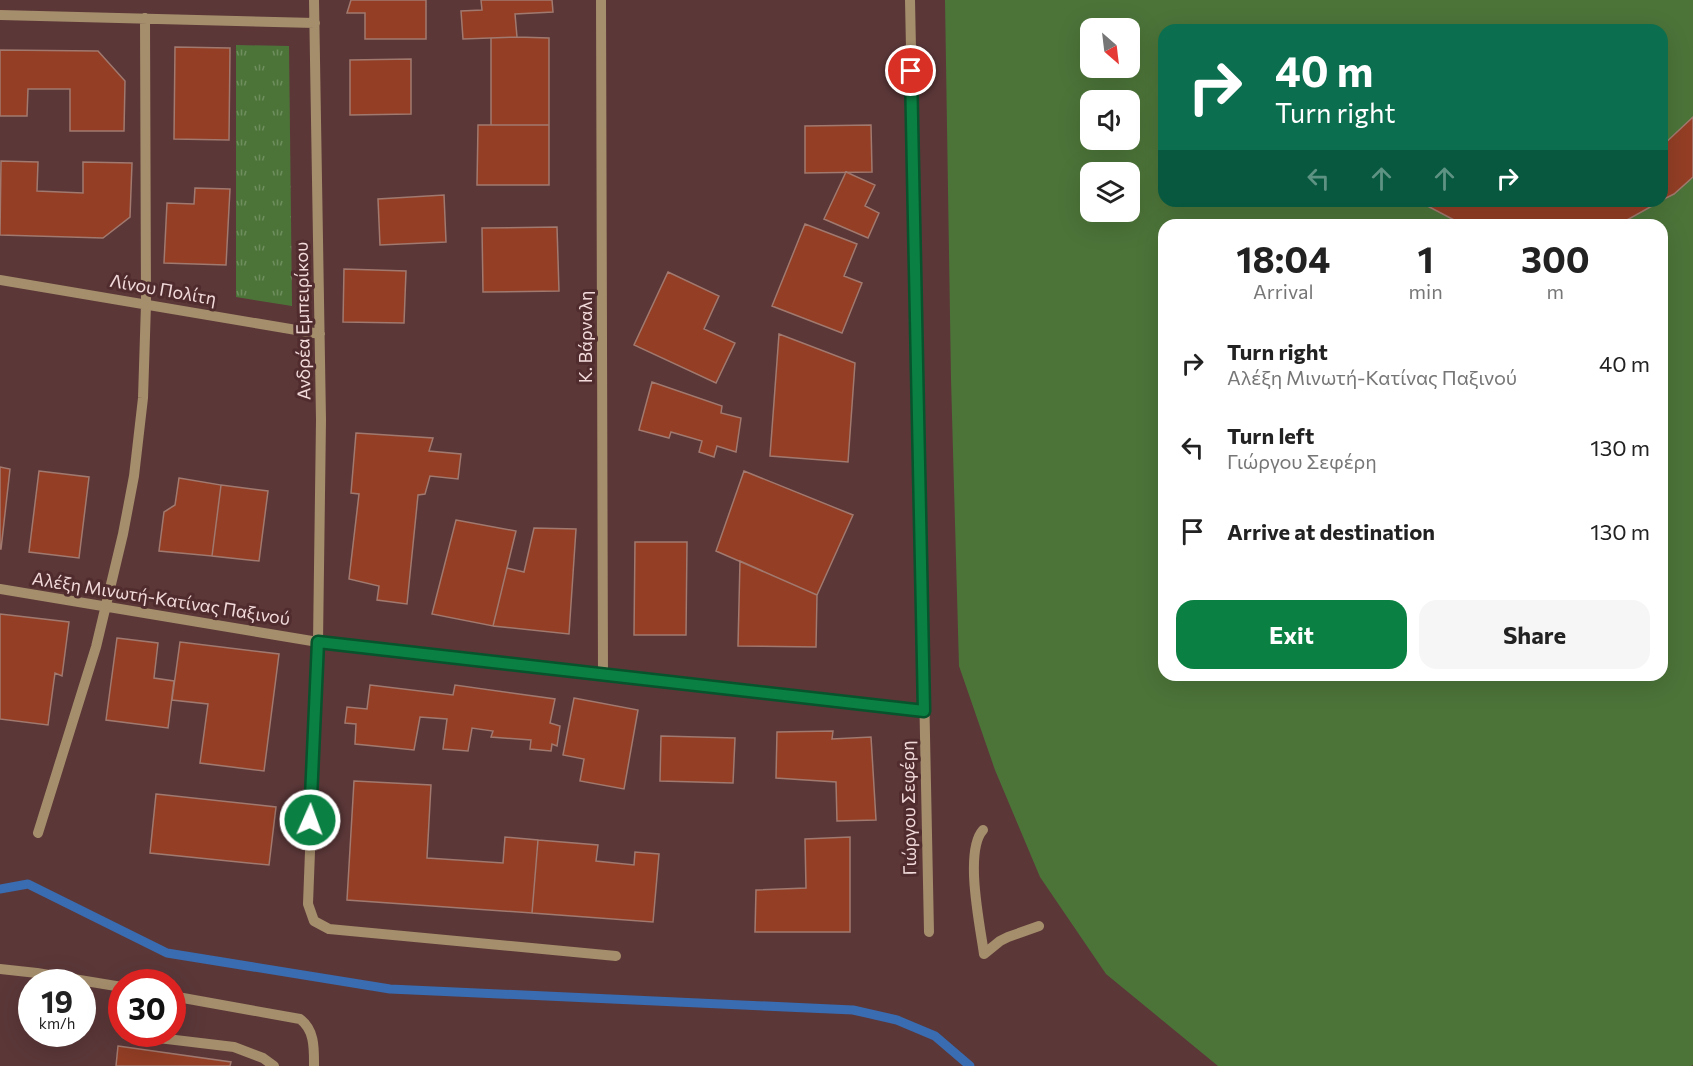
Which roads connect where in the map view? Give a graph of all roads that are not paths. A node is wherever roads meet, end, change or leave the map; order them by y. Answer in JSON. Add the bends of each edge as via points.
{"nodes":[{"id":1,"x":315,"y":0,"type":"edge"},
{"id":2,"x":602,"y":0,"type":"edge"},
{"id":3,"x":910,"y":0,"type":"edge"},
{"id":4,"x":0,"y":15,"type":"edge"},
{"id":5,"x":146,"y":18,"type":"junction"},
{"id":6,"x":315,"y":23,"type":"junction"},
{"id":7,"x":0,"y":280,"type":"edge"},
{"id":8,"x":146,"y":303,"type":"junction"},
{"id":9,"x":320,"y":334,"type":"junction"},
{"id":10,"x":0,"y":589,"type":"edge"},
{"id":11,"x":106,"y":608,"type":"junction"},
{"id":12,"x":318,"y":642,"type":"junction"},
{"id":13,"x":603,"y":674,"type":"junction"},
{"id":14,"x":924,"y":711,"type":"junction"},
{"id":15,"x":983,"y":830,"type":"dead end"},
{"id":16,"x":38,"y":833,"type":"dead end"},
{"id":17,"x":1039,"y":926,"type":"dead end"},
{"id":18,"x":929,"y":932,"type":"dead end"},
{"id":19,"x":616,"y":956,"type":"dead end"},
{"id":20,"x":0,"y":969,"type":"edge"},
{"id":21,"x":108,"y":985,"type":"edge"},
{"id":22,"x":186,"y":998,"type":"edge"},
{"id":23,"x":186,"y":1041,"type":"edge"},
{"id":24,"x":274,"y":1066,"type":"edge"},
{"id":25,"x":314,"y":1066,"type":"edge"}],
"edges":[{"from":1,"to":6,"type":"street","name":"Ανδρέα Εμπειρίκου"},
{"from":2,"to":13,"type":"street","name":"Κ. Βάρναλη"},
{"from":3,"to":14,"type":"street","name":"Γιώργου Σεφέρη"},
{"from":4,"to":5,"type":"street"},
{"from":5,"to":6,"type":"street"},
{"from":5,"to":8,"type":"street"},
{"from":6,"to":9,"type":"street","name":"Ανδρέα Εμπειρίκου"},
{"from":7,"to":8,"type":"street","name":"Λίνου Πολίτη"},
{"from":8,"to":9,"type":"street","name":"Λίνου Πολίτη"},
{"from":8,"to":11,"type":"street","via":[[143,398],[134,476]]},
{"from":9,"to":12,"type":"street","name":"Ανδρέα Εμπειρίκου"},
{"from":10,"to":11,"type":"street","name":"Αλέξη Μινωτή-Κατίνας Παξινού"},
{"from":11,"to":12,"type":"street","name":"Αλέξη Μινωτή-Κατίνας Παξινού"},
{"from":11,"to":16,"type":"street"},
{"from":12,"to":13,"type":"street","name":"Αλέξη Μινωτή-Κατίνας Παξινού"},
{"from":12,"to":19,"type":"street","name":"Ανδρέα Εμπειρίκου","via":[[308,888],[314,921],[329,929]]},
{"from":13,"to":14,"type":"street","name":"Αλέξη Μινωτή-Κατίνας Παξινού"},
{"from":14,"to":18,"type":"street","name":"Γιώργου Σεφέρη"},
{"from":15,"to":17,"type":"street","via":[[976,840],[973,863],[984,954],[1000,941]]},
{"from":20,"to":21,"type":"street"},
{"from":22,"to":25,"type":"street","via":[[304,1021],[312,1035]]},
{"from":23,"to":24,"type":"street","via":[[234,1047]]}]}
